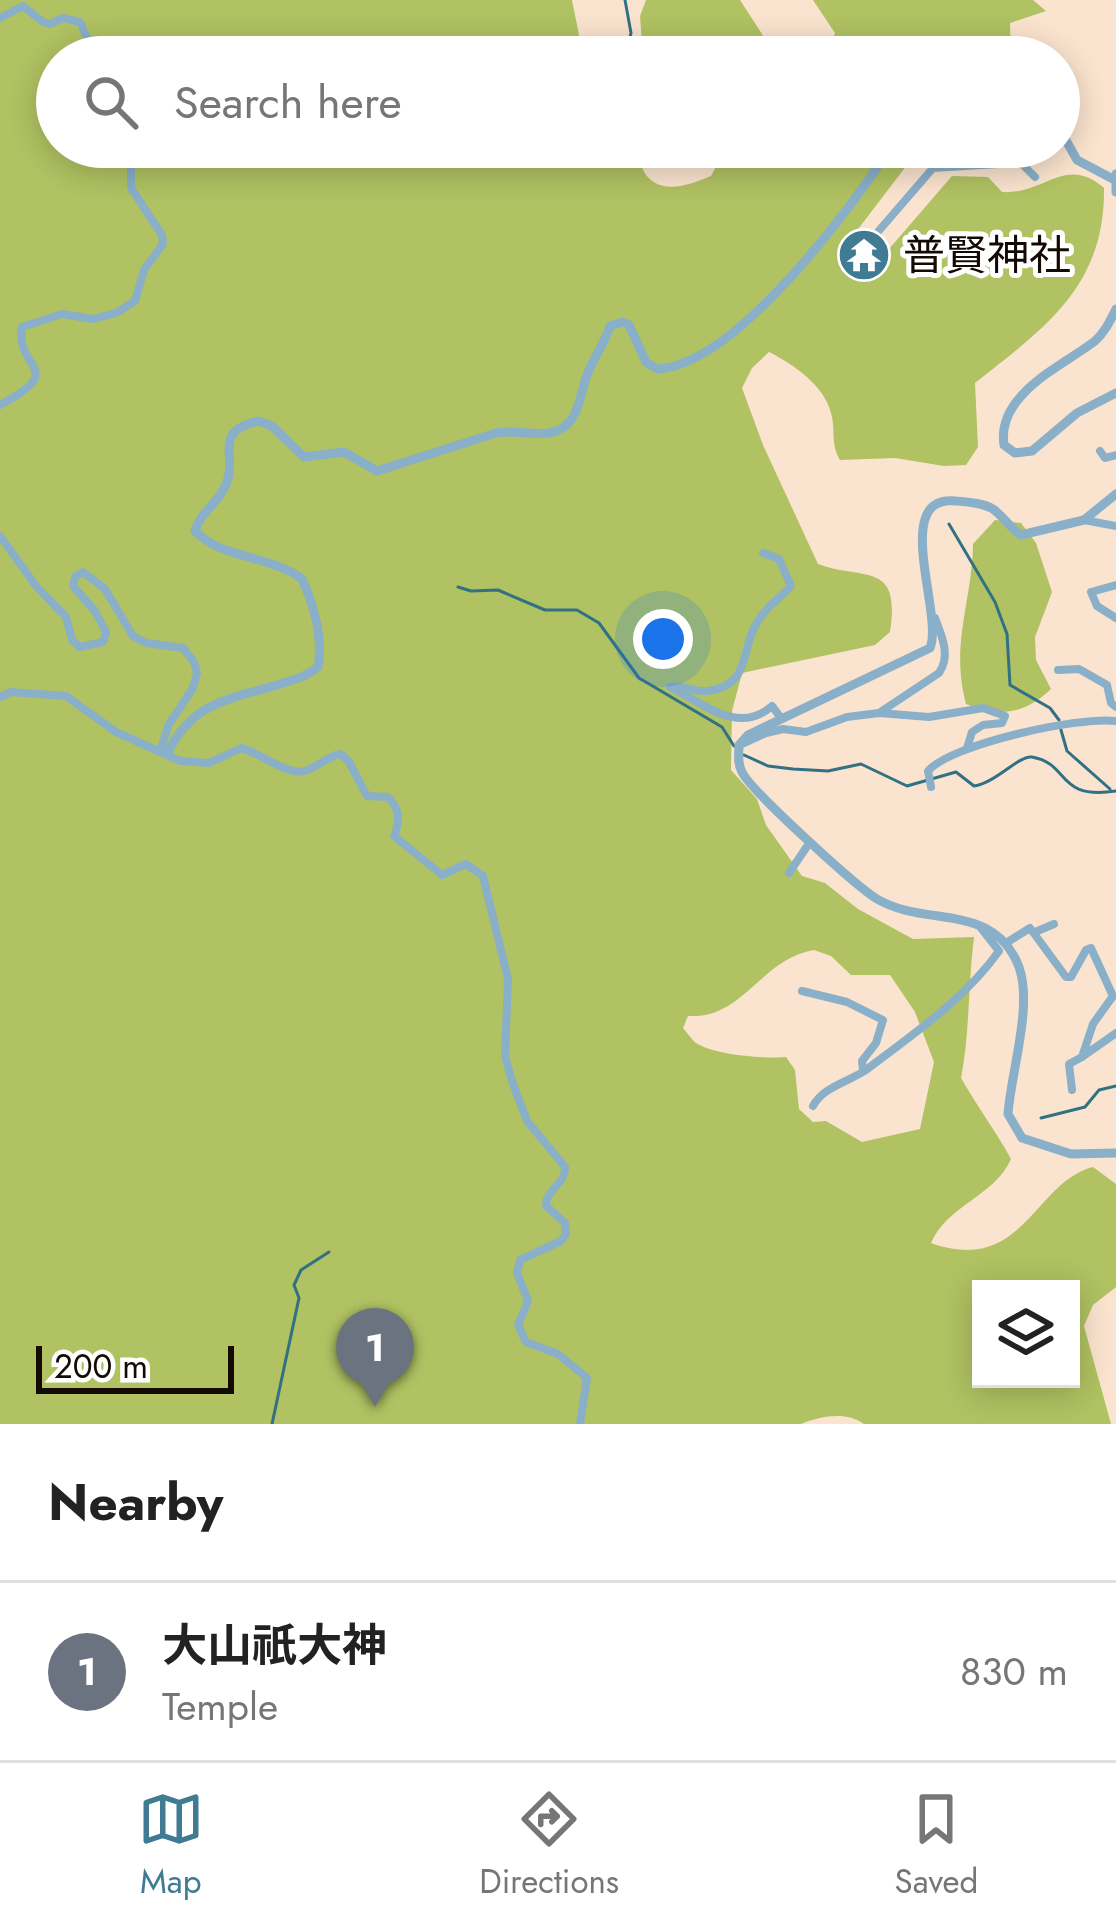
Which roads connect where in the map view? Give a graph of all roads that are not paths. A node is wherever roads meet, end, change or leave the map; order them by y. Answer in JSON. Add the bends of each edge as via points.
{"nodes":[{"id":1,"x":0,"y":18,"type":"edge"},
{"id":2,"x":86,"y":36,"type":"edge"},
{"id":3,"x":1080,"y":161,"type":"edge"},
{"id":4,"x":130,"y":168,"type":"edge"},
{"id":5,"x":877,"y":168,"type":"edge"},
{"id":6,"x":933,"y":168,"type":"edge"},
{"id":7,"x":1026,"y":168,"type":"edge"},
{"id":8,"x":1115,"y":176,"type":"edge"},
{"id":9,"x":1035,"y":177,"type":"dead end"},
{"id":10,"x":1116,"y":192,"type":"edge"},
{"id":11,"x":857,"y":256,"type":"dead end"},
{"id":12,"x":1116,"y":309,"type":"edge"},
{"id":13,"x":1116,"y":392,"type":"edge"},
{"id":14,"x":0,"y":406,"type":"edge"},
{"id":15,"x":1100,"y":451,"type":"dead end"},
{"id":16,"x":1116,"y":455,"type":"edge"},
{"id":17,"x":1116,"y":494,"type":"edge"},
{"id":18,"x":1084,"y":520,"type":"junction"},
{"id":19,"x":0,"y":526,"type":"edge"},
{"id":20,"x":1116,"y":526,"type":"edge"},
{"id":21,"x":4,"y":540,"type":"edge"},
{"id":22,"x":763,"y":553,"type":"dead end"},
{"id":23,"x":1116,"y":585,"type":"edge"},
{"id":24,"x":935,"y":617,"type":"junction"},
{"id":25,"x":1116,"y":618,"type":"edge"},
{"id":26,"x":1058,"y":670,"type":"dead end"},
{"id":27,"x":0,"y":697,"type":"edge"},
{"id":28,"x":879,"y":713,"type":"junction"},
{"id":29,"x":1115,"y":716,"type":"edge"},
{"id":30,"x":781,"y":718,"type":"junction"},
{"id":31,"x":739,"y":745,"type":"junction"},
{"id":32,"x":967,"y":748,"type":"junction"},
{"id":33,"x":163,"y":753,"type":"junction"},
{"id":34,"x":930,"y":783,"type":"dead end"},
{"id":35,"x":810,"y":842,"type":"junction"},
{"id":36,"x":789,"y":873,"type":"dead end"},
{"id":37,"x":978,"y":923,"type":"junction"},
{"id":38,"x":1054,"y":924,"type":"dead end"},
{"id":39,"x":1035,"y":932,"type":"junction"},
{"id":40,"x":1006,"y":943,"type":"junction"},
{"id":41,"x":802,"y":991,"type":"dead end"},
{"id":42,"x":1116,"y":1033,"type":"edge"},
{"id":43,"x":1082,"y":1057,"type":"junction"},
{"id":44,"x":863,"y":1071,"type":"junction"},
{"id":45,"x":1072,"y":1090,"type":"dead end"},
{"id":46,"x":813,"y":1106,"type":"dead end"},
{"id":47,"x":1116,"y":1153,"type":"edge"},
{"id":48,"x":580,"y":1424,"type":"edge"}],
"edges":[{"from":1,"to":2,"type":"street","via":[[22,6],[43,22],[80,22]]},
{"from":3,"to":8,"type":"street"},
{"from":4,"to":14,"type":"street","via":[[130,188],[161,235],[138,292],[128,307],[93,320],[62,314],[22,328],[37,375]]},
{"from":5,"to":33,"type":"street","via":[[794,272],[702,357],[657,369],[629,325],[610,326],[579,406],[550,434],[496,433],[383,471],[344,452],[304,457],[260,422],[237,431],[228,443],[228,482],[195,531],[302,579],[317,625],[318,667],[201,710]]},
{"from":6,"to":11,"type":"street"},
{"from":7,"to":9,"type":"street"},
{"from":8,"to":10,"type":"street"},
{"from":12,"to":13,"type":"street","via":[[1100,337],[1024,395],[1004,428],[1004,445],[1032,451]]},
{"from":15,"to":16,"type":"street"},
{"from":17,"to":18,"type":"street"},
{"from":18,"to":20,"type":"street"},
{"from":18,"to":24,"type":"street","via":[[1021,535],[991,508],[948,500],[934,506],[920,542]]},
{"from":19,"to":21,"type":"street"},
{"from":21,"to":33,"type":"street","via":[[66,616],[80,647],[103,642],[106,632],[73,586],[83,572],[104,589],[133,636],[189,654],[197,673]]},
{"from":22,"to":30,"type":"street","via":[[779,559],[791,586],[752,631],[737,676],[708,691],[670,687],[740,721],[772,706]]},
{"from":23,"to":25,"type":"street","via":[[1091,592]]},
{"from":24,"to":28,"type":"street","via":[[945,664]]},
{"from":24,"to":30,"type":"street","via":[[930,648]]},
{"from":26,"to":29,"type":"street","via":[[1085,671],[1107,685]]},
{"from":27,"to":33,"type":"street","via":[[66,696]]},
{"from":28,"to":31,"type":"street"},
{"from":28,"to":32,"type":"street","via":[[929,717],[983,708],[1005,716],[972,733]]},
{"from":29,"to":32,"type":"street"},
{"from":30,"to":31,"type":"street"},
{"from":31,"to":35,"type":"street","via":[[746,778]]},
{"from":32,"to":34,"type":"street","via":[[934,763]]},
{"from":33,"to":48,"type":"street","via":[[197,765],[241,748],[292,771],[340,754],[367,796],[396,804],[394,836],[416,856],[442,875],[466,864],[483,876],[508,979],[505,1055],[513,1084],[527,1120],[565,1167],[546,1206],[566,1234],[520,1260],[528,1301],[518,1325],[526,1342],[587,1378]]},
{"from":35,"to":36,"type":"street"},
{"from":35,"to":37,"type":"street","via":[[876,899]]},
{"from":37,"to":40,"type":"street"},
{"from":37,"to":44,"type":"street","via":[[998,948],[995,957],[973,984]]},
{"from":38,"to":39,"type":"street"},
{"from":39,"to":40,"type":"street"},
{"from":39,"to":43,"type":"street","via":[[1066,977],[1091,949],[1113,992]]},
{"from":40,"to":47,"type":"street","via":[[1024,996],[1011,1123],[1022,1138],[1072,1154]]},
{"from":41,"to":44,"type":"street","via":[[883,1020]]},
{"from":42,"to":43,"type":"street"},
{"from":43,"to":45,"type":"street","via":[[1069,1064]]},
{"from":44,"to":46,"type":"street","via":[[819,1094]]}]}
